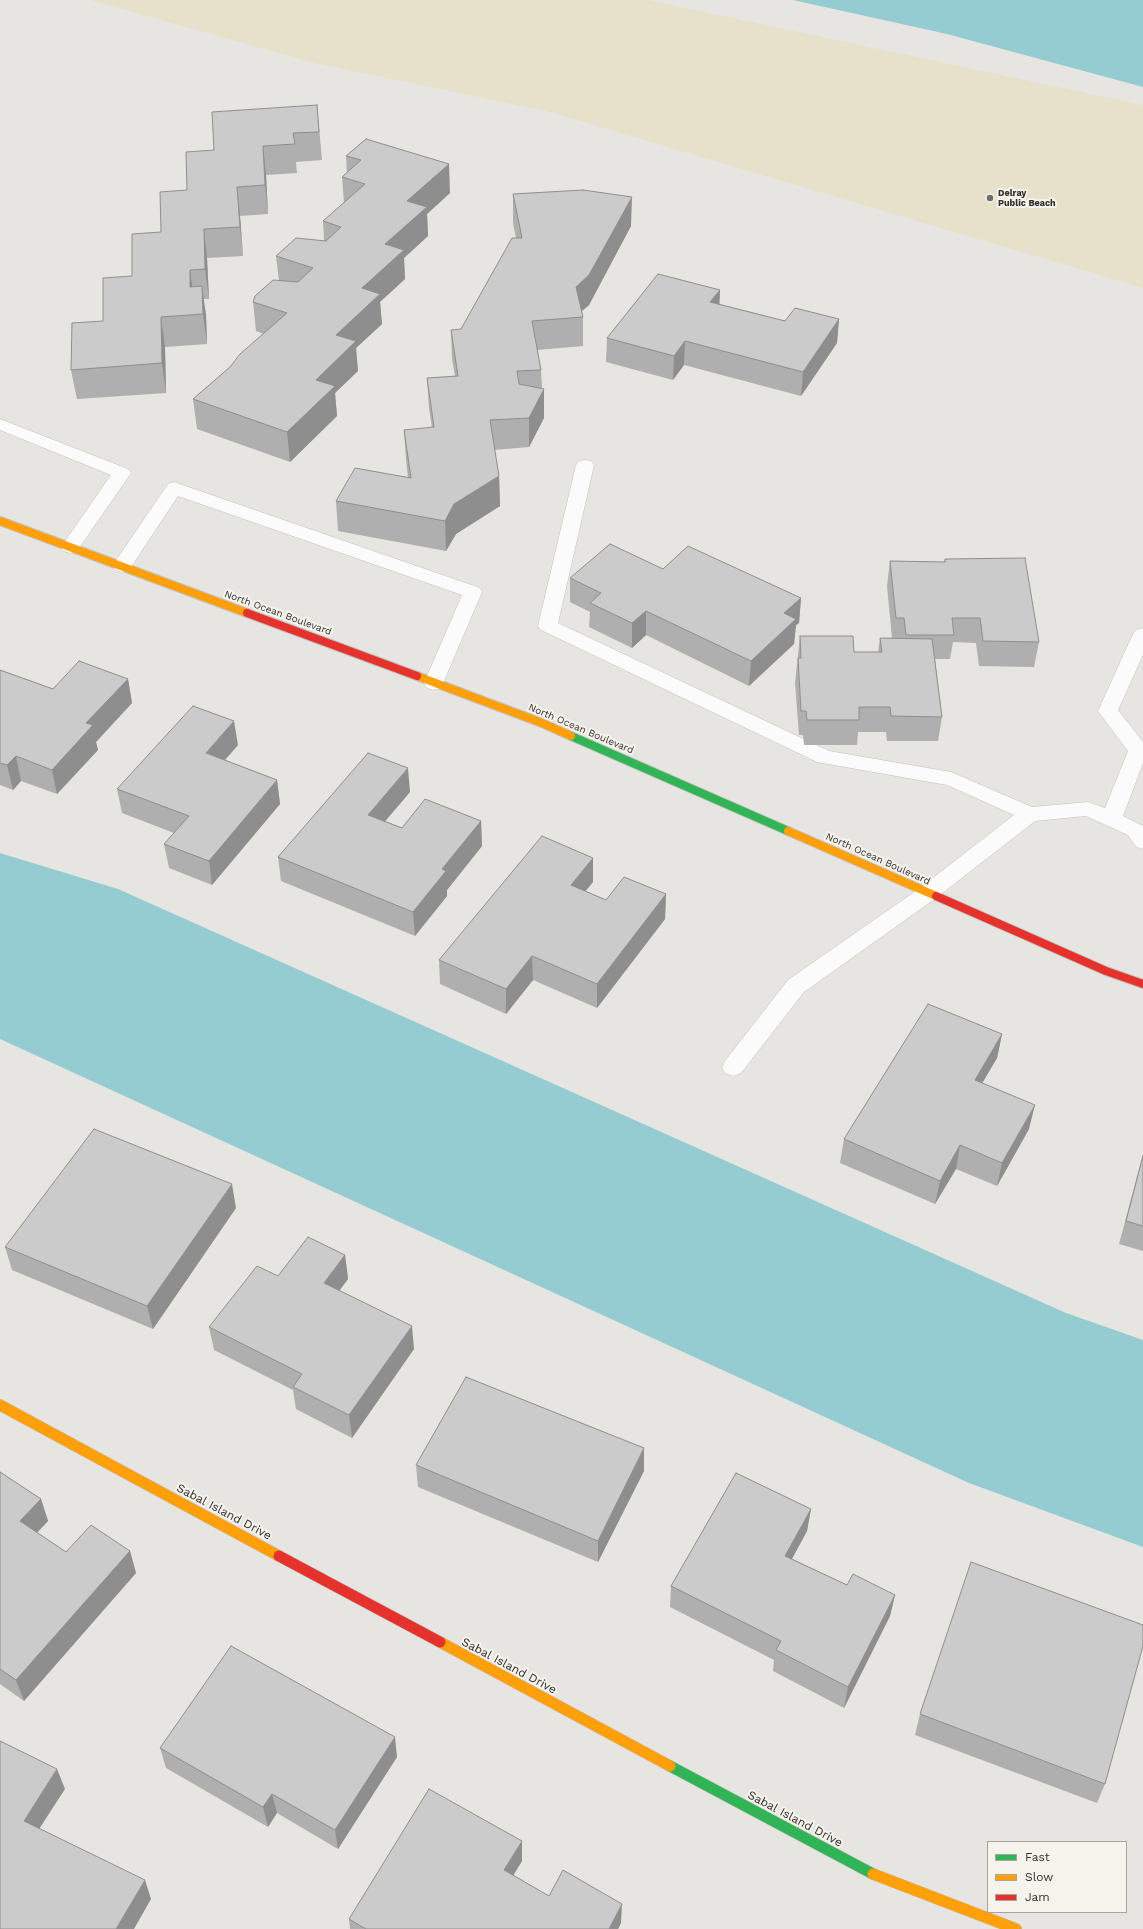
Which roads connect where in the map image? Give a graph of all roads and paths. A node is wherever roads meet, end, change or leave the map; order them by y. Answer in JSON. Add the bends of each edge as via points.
{"nodes":[{"id":1,"x":0,"y":424,"type":"edge"},
{"id":2,"x":585,"y":465,"type":"dead end"},
{"id":3,"x":0,"y":521,"type":"edge"},
{"id":4,"x":70,"y":547,"type":"junction"},
{"id":5,"x":122,"y":566,"type":"junction"},
{"id":6,"x":1143,"y":634,"type":"edge"},
{"id":7,"x":434,"y":683,"type":"junction"},
{"id":8,"x":1140,"y":750,"type":"edge"},
{"id":9,"x":1030,"y":814,"type":"junction"},
{"id":10,"x":1111,"y":819,"type":"junction"},
{"id":11,"x":1143,"y":842,"type":"edge"},
{"id":12,"x":928,"y":893,"type":"junction"},
{"id":13,"x":1143,"y":984,"type":"edge"},
{"id":14,"x":733,"y":1067,"type":"dead end"},
{"id":15,"x":0,"y":1405,"type":"edge"},
{"id":16,"x":1016,"y":1929,"type":"edge"}],
"edges":[{"from":1,"to":4,"type":"lane","via":[[122,473]]},
{"from":2,"to":9,"type":"lane","via":[[548,626],[824,757],[951,779]]},
{"from":3,"to":4,"type":"main road","name":"North Ocean Boulevard"},
{"from":4,"to":5,"type":"main road","name":"North Ocean Boulevard"},
{"from":5,"to":7,"type":"main road","name":"North Ocean Boulevard"},
{"from":5,"to":7,"type":"lane","via":[[174,488],[474,592]]},
{"from":6,"to":8,"type":"lane","via":[[1108,711]]},
{"from":7,"to":12,"type":"main road","name":"North Ocean Boulevard","via":[[542,723]]},
{"from":8,"to":10,"type":"lane"},
{"from":9,"to":10,"type":"lane","via":[[1088,810]]},
{"from":9,"to":12,"type":"lane"},
{"from":10,"to":11,"type":"lane","via":[[1135,830]]},
{"from":12,"to":13,"type":"main road","name":"North Ocean Boulevard","via":[[1106,971]]},
{"from":12,"to":14,"type":"lane","via":[[796,986]]},
{"from":15,"to":16,"type":"main road","name":"Sabal Island Drive","via":[[863,1870]]}]}
